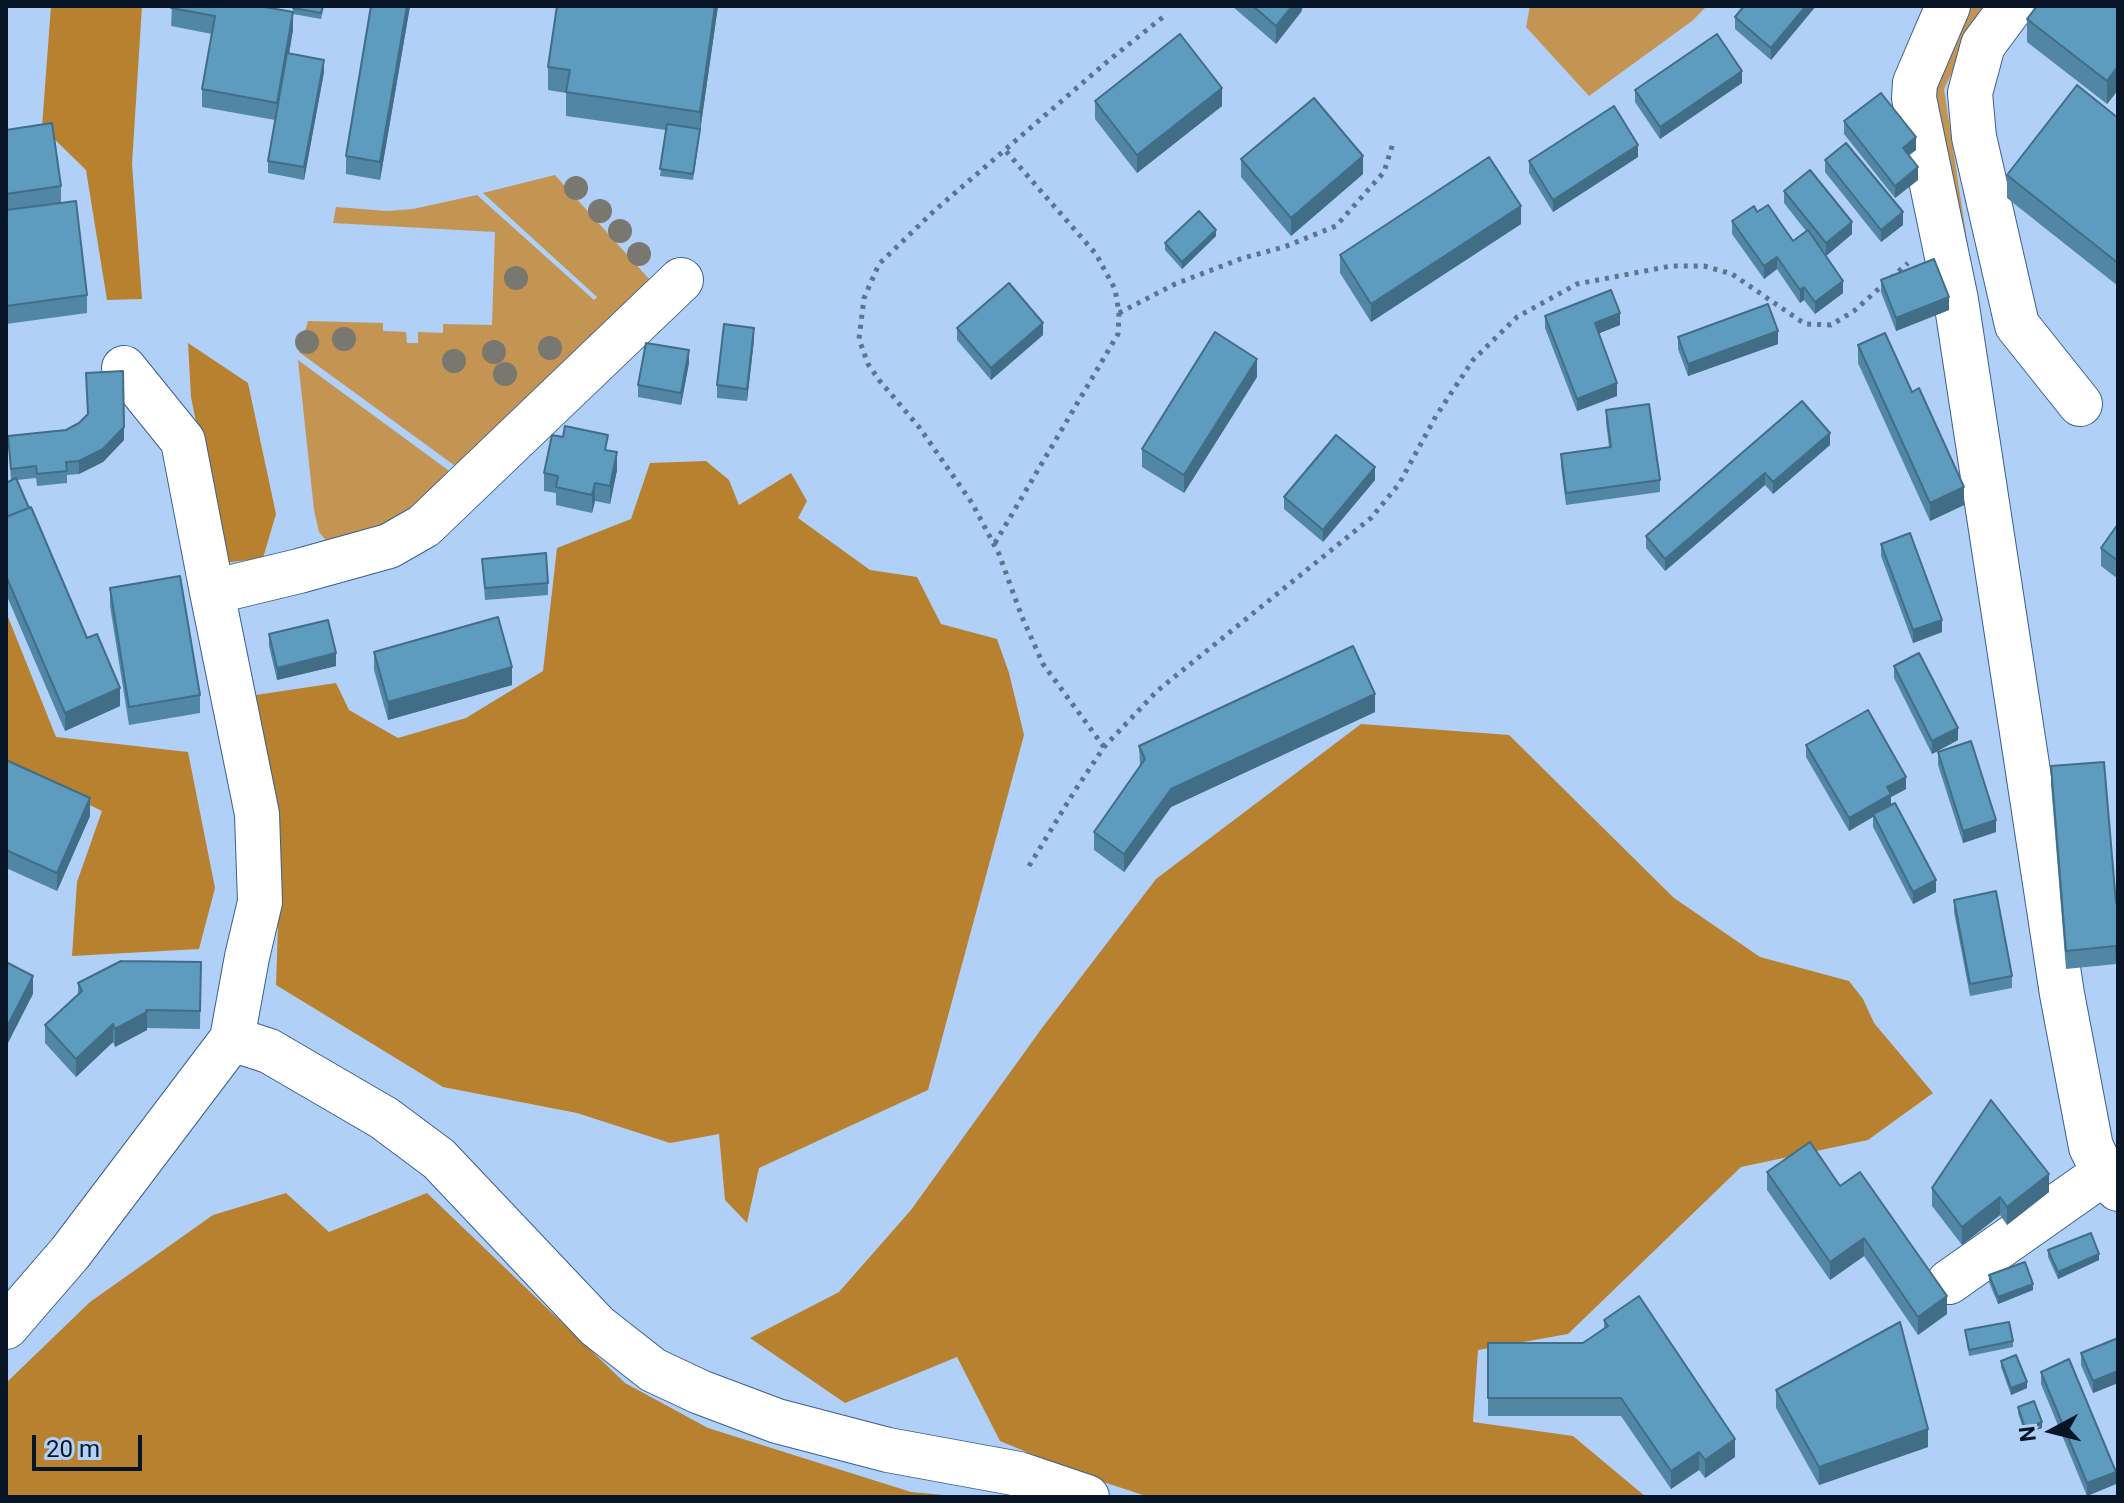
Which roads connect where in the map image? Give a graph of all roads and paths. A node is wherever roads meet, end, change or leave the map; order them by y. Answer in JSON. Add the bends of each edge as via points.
{"nodes":[{"id":1,"x":1948,"y":6,"type":"edge"},
{"id":2,"x":2012,"y":6,"type":"edge"},
{"id":3,"x":1163,"y":17,"type":"dead end"},
{"id":4,"x":1393,"y":143,"type":"dead end"},
{"id":5,"x":1005,"y":150,"type":"junction"},
{"id":6,"x":1942,"y":234,"type":"junction"},
{"id":7,"x":681,"y":280,"type":"dead end"},
{"id":8,"x":1119,"y":313,"type":"junction"},
{"id":9,"x":124,"y":368,"type":"edge"},
{"id":10,"x":2080,"y":404,"type":"dead end"},
{"id":11,"x":994,"y":544,"type":"junction"},
{"id":12,"x":212,"y":592,"type":"junction"},
{"id":13,"x":1104,"y":747,"type":"junction"},
{"id":14,"x":1029,"y":866,"type":"dead end"},
{"id":15,"x":232,"y":1039,"type":"junction"},
{"id":16,"x":2111,"y":1181,"type":"edge"},
{"id":17,"x":1949,"y":1282,"type":"dead end"},
{"id":18,"x":6,"y":1327,"type":"edge"},
{"id":19,"x":1087,"y":1497,"type":"edge"}],
"edges":[{"from":1,"to":6,"type":"street","via":[[1915,83],[1914,98]]},
{"from":2,"to":10,"type":"street","via":[[1983,45],[1970,93],[1974,137],[2017,325]]},
{"from":3,"to":5,"type":"path"},
{"from":4,"to":8,"type":"path","via":[[1384,172],[1336,226],[1175,284]]},
{"from":5,"to":8,"type":"path","via":[[1096,254],[1115,289]]},
{"from":5,"to":11,"type":"path","via":[[879,264],[864,298],[859,339],[868,364],[919,427]]},
{"from":6,"to":13,"type":"path","via":[[1831,325],[1805,324],[1732,274],[1704,266],[1671,266],[1577,284],[1517,317],[1473,360],[1399,484],[1371,518],[1157,691]]},
{"from":6,"to":16,"type":"street","via":[[2062,994],[2091,1147]]},
{"from":7,"to":12,"type":"street","via":[[424,526],[389,546]]},
{"from":8,"to":11,"type":"path","via":[[1118,334]]},
{"from":9,"to":12,"type":"street","via":[[183,441]]},
{"from":11,"to":13,"type":"path","via":[[1043,664]]},
{"from":12,"to":15,"type":"street","via":[[257,814],[260,902]]},
{"from":13,"to":14,"type":"path"},
{"from":15,"to":18,"type":"street","via":[[70,1253]]},
{"from":15,"to":19,"type":"street","via":[[269,1051],[371,1110],[439,1159],[597,1326],[653,1370],[777,1421],[888,1450],[1019,1474]]},
{"from":16,"to":17,"type":"street"}]}
